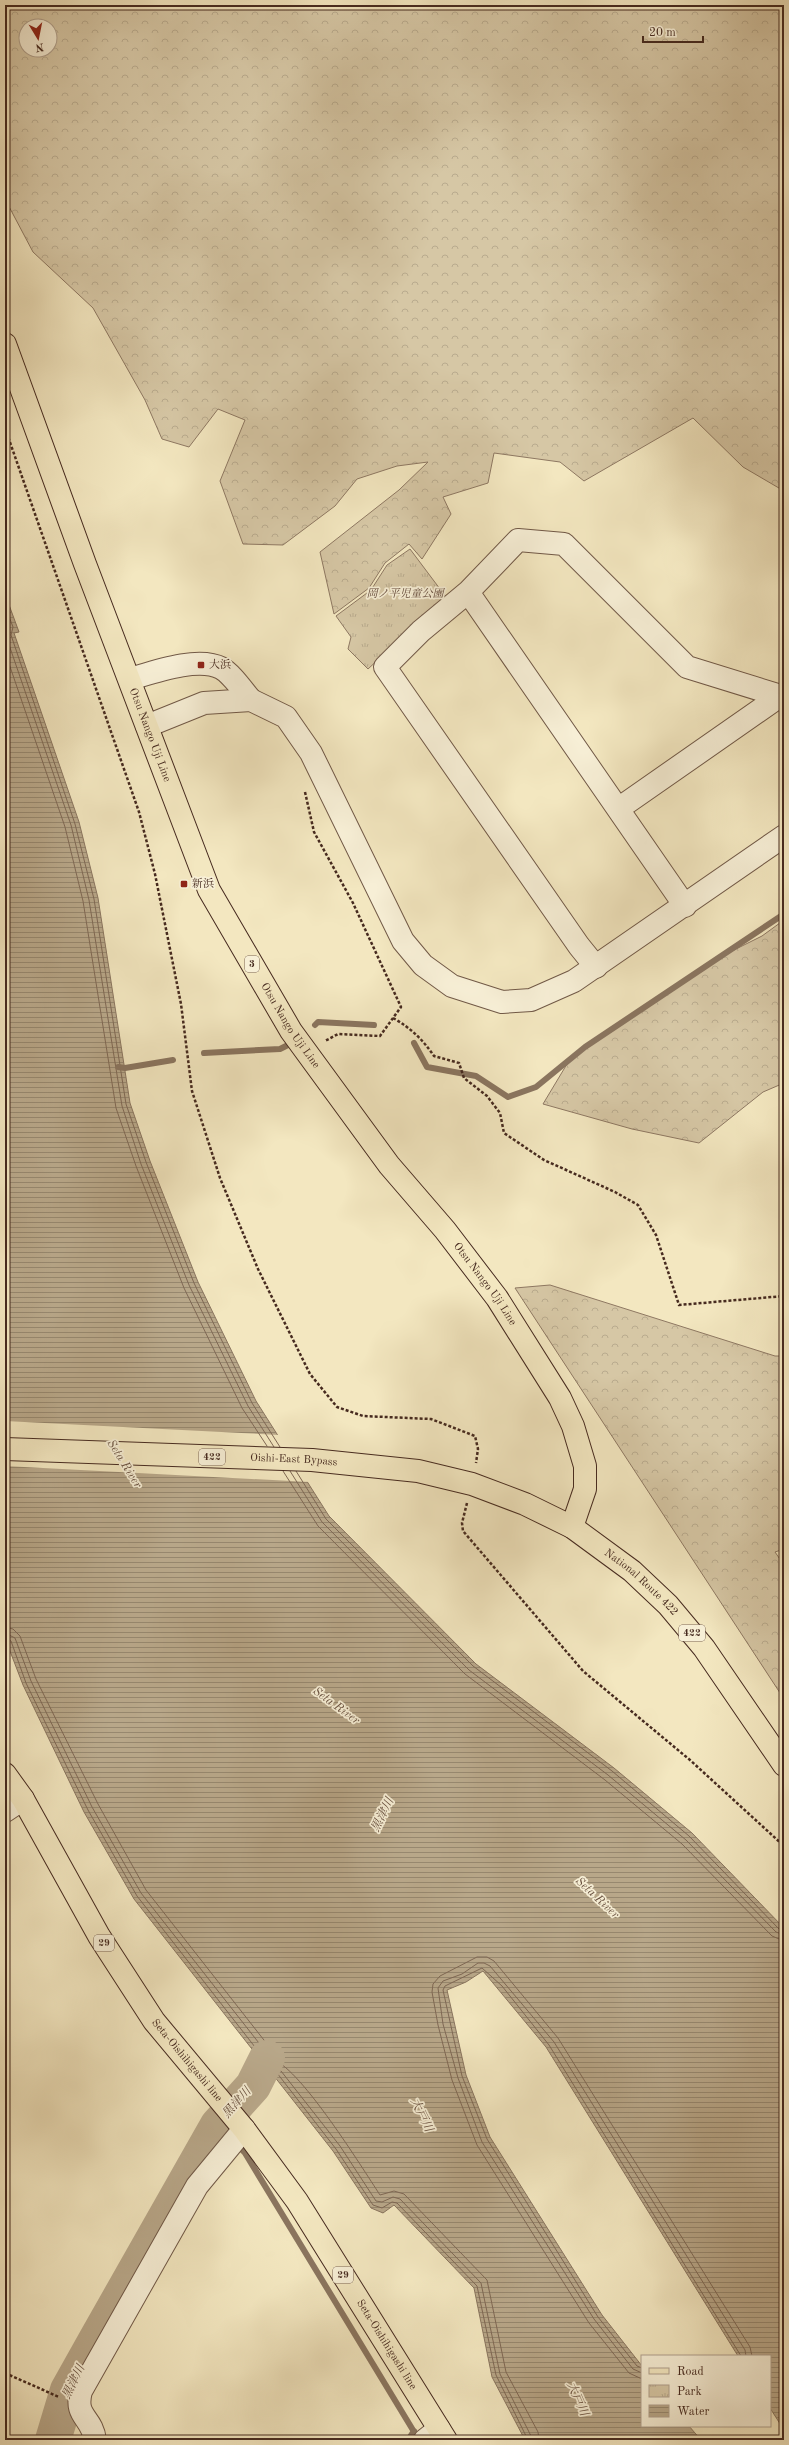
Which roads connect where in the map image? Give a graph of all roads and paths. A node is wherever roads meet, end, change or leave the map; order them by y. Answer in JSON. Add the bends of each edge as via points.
{"nodes":[{"id":1,"x":5,"y":344,"type":"edge"},
{"id":2,"x":5,"y":428,"type":"edge"},
{"id":3,"x":468,"y":592,"type":"junction"},
{"id":4,"x":130,"y":679,"type":"junction"},
{"id":5,"x":782,"y":697,"type":"edge"},
{"id":6,"x":252,"y":700,"type":"junction"},
{"id":7,"x":147,"y":726,"type":"junction"},
{"id":8,"x":304,"y":785,"type":"dead end"},
{"id":9,"x":618,"y":809,"type":"junction"},
{"id":10,"x":784,"y":836,"type":"edge"},
{"id":11,"x":685,"y":906,"type":"junction"},
{"id":12,"x":596,"y":967,"type":"junction"},
{"id":13,"x":393,"y":1018,"type":"junction"},
{"id":14,"x":306,"y":1052,"type":"junction"},
{"id":15,"x":784,"y":1296,"type":"edge"},
{"id":16,"x":5,"y":1449,"type":"edge"},
{"id":17,"x":472,"y":1484,"type":"junction"},
{"id":18,"x":572,"y":1527,"type":"junction"},
{"id":19,"x":784,"y":1765,"type":"edge"},
{"id":20,"x":5,"y":1774,"type":"edge"},
{"id":21,"x":23,"y":1799,"type":"junction"},
{"id":22,"x":5,"y":1811,"type":"edge"},
{"id":23,"x":784,"y":1846,"type":"edge"},
{"id":24,"x":232,"y":2116,"type":"junction"},
{"id":25,"x":5,"y":2373,"type":"edge"},
{"id":26,"x":60,"y":2397,"type":"dead end"},
{"id":27,"x":437,"y":2436,"type":"edge"},
{"id":28,"x":95,"y":2440,"type":"edge"}],
"edges":[{"from":1,"to":4,"type":"main road","name":"Otsu Nango Uji Line","number":"3"},
{"from":2,"to":17,"type":"path","via":[[139,812],[155,874],[181,1004],[192,1091],[220,1178],[258,1269],[310,1374],[337,1407],[363,1416],[431,1419],[475,1436],[478,1449]]},
{"from":3,"to":5,"type":"street","via":[[518,540],[564,544],[687,667]]},
{"from":3,"to":9,"type":"street"},
{"from":3,"to":12,"type":"street","via":[[421,631],[385,667]]},
{"from":4,"to":6,"type":"street","via":[[177,666],[200,665],[222,668]]},
{"from":4,"to":7,"type":"main road","name":"Otsu Nango Uji Line","number":"3"},
{"from":5,"to":9,"type":"street"},
{"from":6,"to":7,"type":"street","via":[[204,703]]},
{"from":6,"to":12,"type":"street","via":[[286,717],[311,753],[403,941],[423,965],[452,986],[502,1002],[531,1000],[574,981]]},
{"from":7,"to":14,"type":"main road","name":"Otsu Nango Uji Line","number":"3","via":[[209,890],[291,1031]]},
{"from":8,"to":13,"type":"path","via":[[314,832],[353,903],[401,1007]]},
{"from":9,"to":11,"type":"street"},
{"from":10,"to":11,"type":"street"},
{"from":11,"to":12,"type":"street"},
{"from":13,"to":14,"type":"path","via":[[380,1036],[338,1034]]},
{"from":13,"to":15,"type":"path","via":[[407,1026],[425,1043],[434,1056],[459,1063],[464,1078],[487,1096],[500,1113],[504,1133],[544,1160],[638,1205],[656,1235],[679,1305]]},
{"from":14,"to":18,"type":"main road","name":"Otsu Nango Uji Line","number":"3","via":[[389,1165],[445,1230],[497,1298],[560,1398],[576,1433],[585,1466],[585,1489]]},
{"from":16,"to":17,"type":"main road","name":"Oishi-East Bypass","number":"422","via":[[312,1460],[418,1471]]},
{"from":17,"to":18,"type":"main road","name":"Oishi-East Bypass","number":"422","via":[[525,1504]]},
{"from":17,"to":23,"type":"path","via":[[462,1523],[463,1530],[583,1671],[690,1760]]},
{"from":18,"to":19,"type":"main road","name":"National Route 422","number":"422","via":[[632,1571],[668,1605],[704,1648]]},
{"from":20,"to":21,"type":"main road","name":"Seta-Oishihigashi line","number":"29"},
{"from":21,"to":22,"type":"street"},
{"from":21,"to":24,"type":"main road","name":"Seta-Oishihigashi line","number":"29","via":[[99,1936],[154,2020]]},
{"from":24,"to":27,"type":"main road","name":"Seta-Oishihigashi line","number":"29","via":[[298,2201]]},
{"from":24,"to":28,"type":"street","via":[[197,2186],[81,2391],[78,2403]]},
{"from":25,"to":26,"type":"path"}]}
